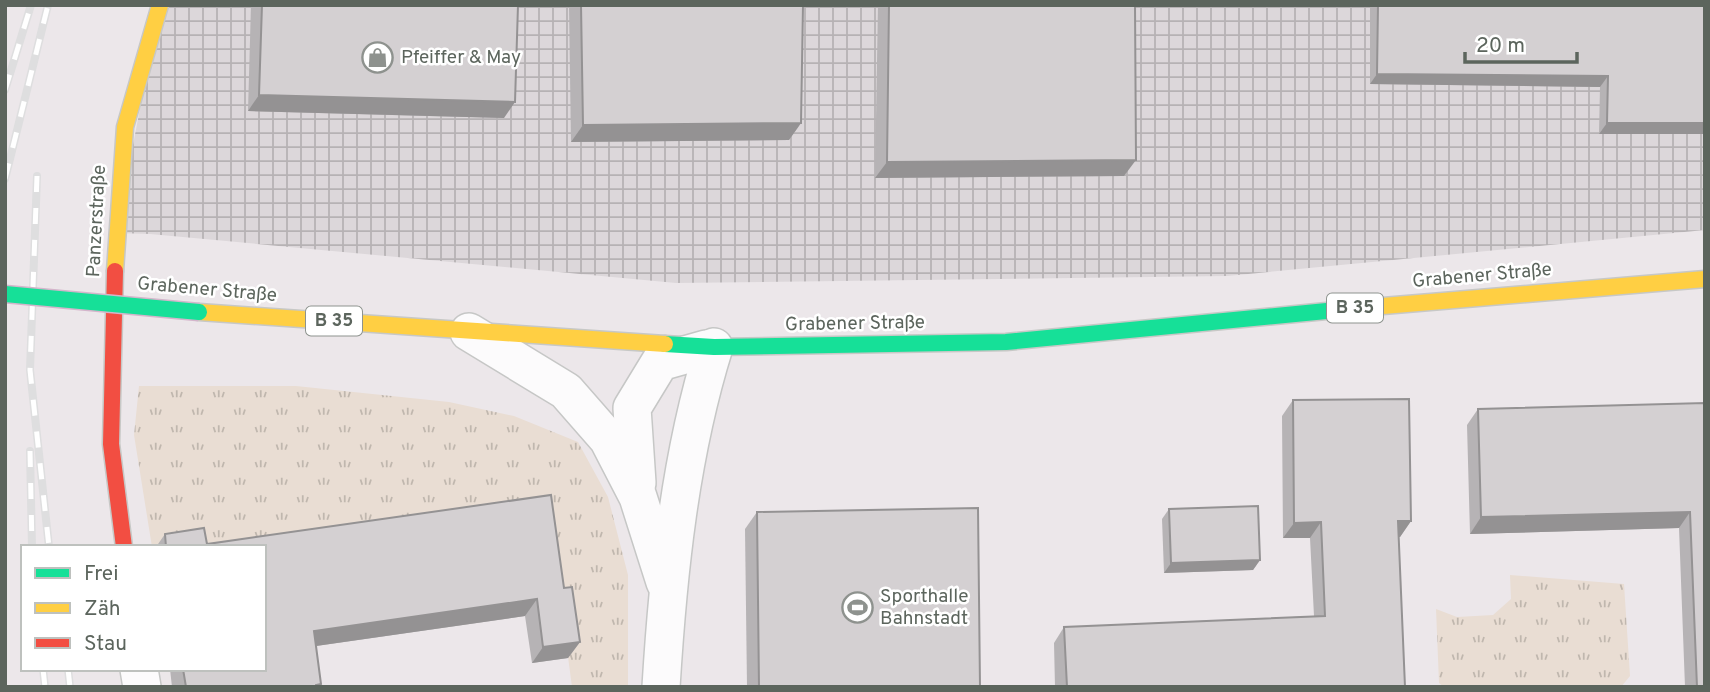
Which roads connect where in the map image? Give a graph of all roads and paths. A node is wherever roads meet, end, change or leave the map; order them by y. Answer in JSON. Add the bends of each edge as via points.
{"nodes":[{"id":1,"x":160,"y":5,"type":"edge"},
{"id":2,"x":1705,"y":279,"type":"edge"},
{"id":3,"x":5,"y":294,"type":"edge"},
{"id":4,"x":469,"y":332,"type":"junction"},
{"id":5,"x":714,"y":347,"type":"junction"},
{"id":6,"x":638,"y":497,"type":"junction"},
{"id":7,"x":124,"y":545,"type":"edge"},
{"id":8,"x":667,"y":590,"type":"junction"},
{"id":9,"x":661,"y":687,"type":"edge"}],
"edges":[{"from":1,"to":7,"type":"main road","name":"Panzerstraße","via":[[123,142],[116,233],[111,444]]},
{"from":2,"to":5,"type":"main road","name":"Grabener Straße","number":"B 35","via":[[1006,342]]},
{"from":3,"to":4,"type":"main road","name":"Grabener Straße","number":"B 35","bridge":true},
{"from":4,"to":5,"type":"main road","name":"Grabener Straße","number":"B 35"},
{"from":4,"to":6,"type":"street","via":[[566,391],[608,439]]},
{"from":5,"to":6,"type":"street","via":[[660,362],[632,408]]},
{"from":5,"to":8,"type":"street","via":[[697,400]]},
{"from":6,"to":8,"type":"street"},
{"from":8,"to":9,"type":"street"}]}
